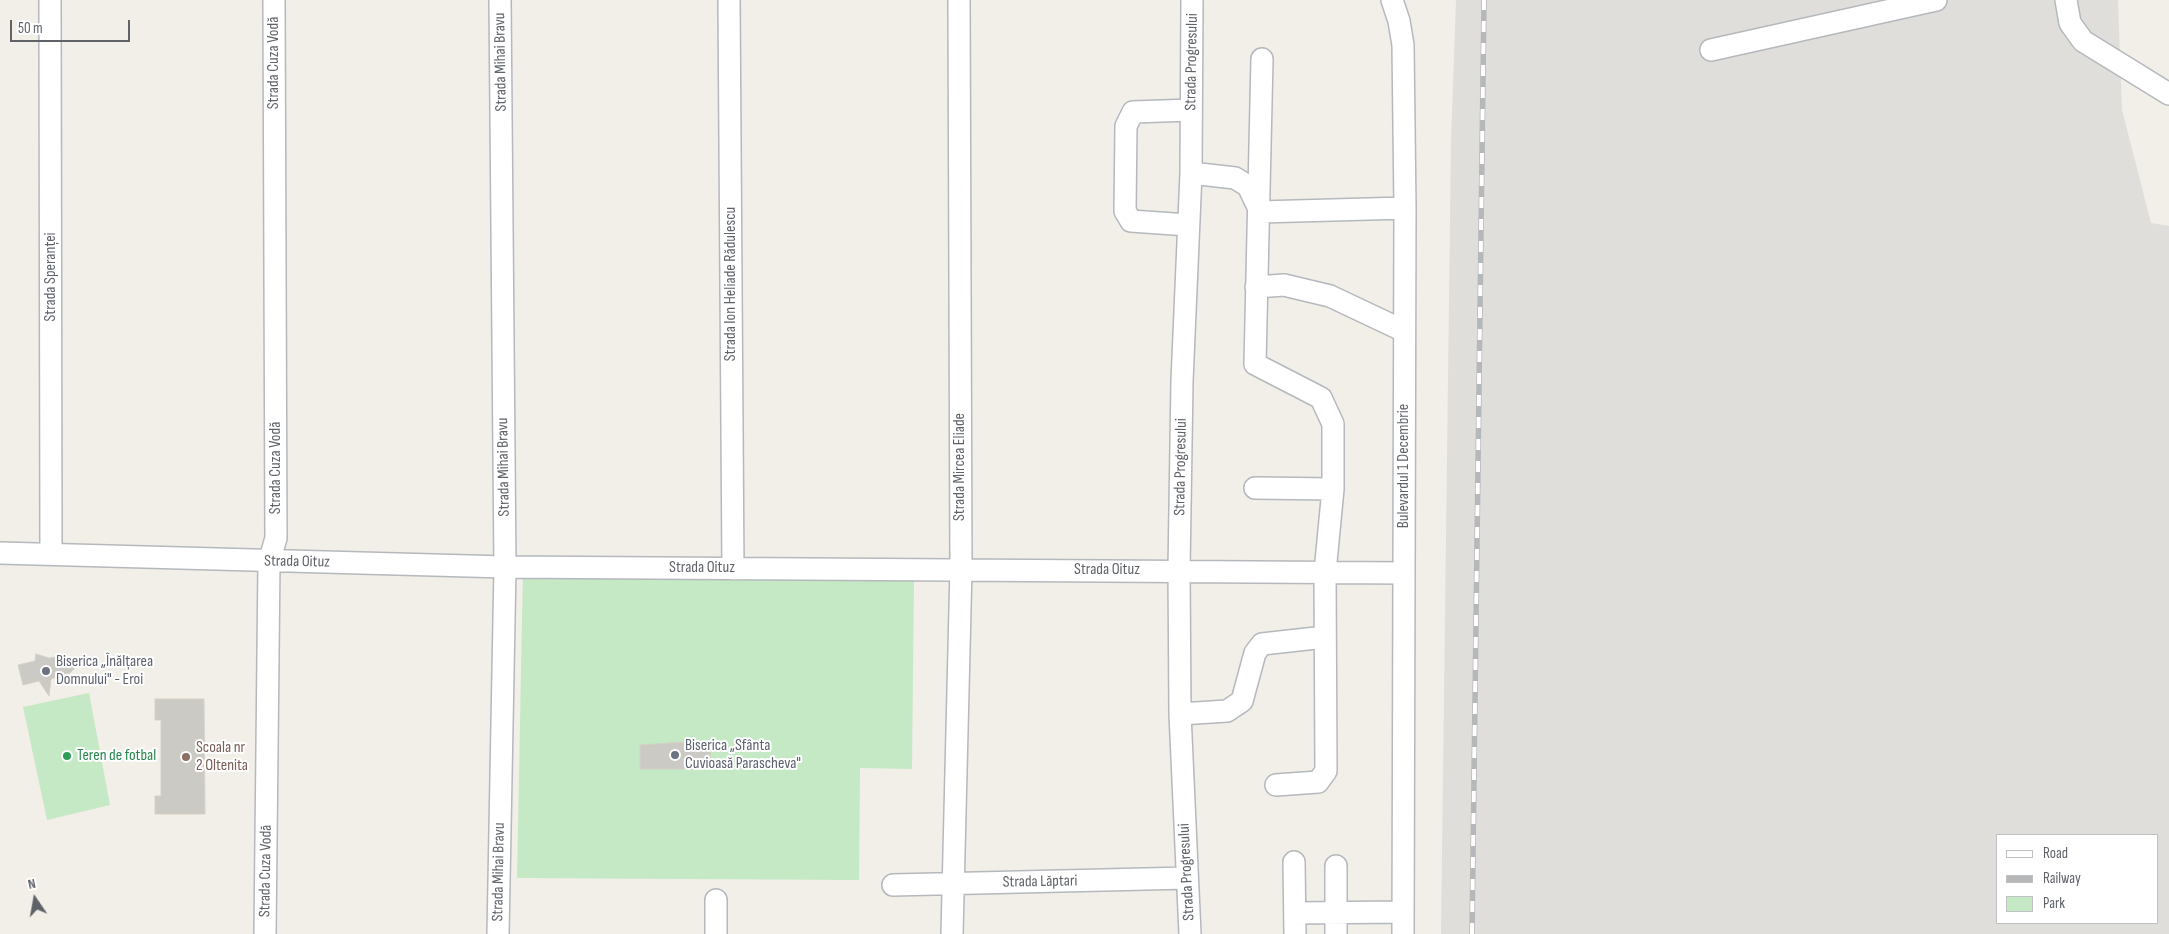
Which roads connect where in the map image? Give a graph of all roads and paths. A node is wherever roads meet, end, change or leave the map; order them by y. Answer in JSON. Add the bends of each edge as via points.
{"nodes":[{"id":1,"x":50,"y":0,"type":"edge"},
{"id":2,"x":274,"y":0,"type":"edge"},
{"id":3,"x":500,"y":0,"type":"edge"},
{"id":4,"x":729,"y":0,"type":"edge"},
{"id":5,"x":959,"y":0,"type":"edge"},
{"id":6,"x":1192,"y":0,"type":"edge"},
{"id":7,"x":1392,"y":0,"type":"edge"},
{"id":8,"x":1936,"y":0,"type":"edge"},
{"id":9,"x":2066,"y":0,"type":"edge"},
{"id":10,"x":1711,"y":50,"type":"dead end"},
{"id":11,"x":1262,"y":59,"type":"dead end"},
{"id":12,"x":2169,"y":94,"type":"edge"},
{"id":13,"x":1191,"y":110,"type":"junction"},
{"id":14,"x":1191,"y":173,"type":"junction"},
{"id":15,"x":1405,"y":208,"type":"junction"},
{"id":16,"x":1260,"y":212,"type":"junction"},
{"id":17,"x":1188,"y":225,"type":"junction"},
{"id":18,"x":1256,"y":287,"type":"junction"},
{"id":19,"x":1404,"y":331,"type":"junction"},
{"id":20,"x":1255,"y":488,"type":"dead end"},
{"id":21,"x":1333,"y":489,"type":"junction"},
{"id":22,"x":0,"y":553,"type":"edge"},
{"id":23,"x":51,"y":554,"type":"junction"},
{"id":24,"x":269,"y":562,"type":"junction"},
{"id":25,"x":505,"y":567,"type":"junction"},
{"id":26,"x":961,"y":568,"type":"junction"},
{"id":27,"x":733,"y":569,"type":"junction"},
{"id":28,"x":1179,"y":570,"type":"junction"},
{"id":29,"x":1325,"y":572,"type":"junction"},
{"id":30,"x":1404,"y":573,"type":"junction"},
{"id":31,"x":1326,"y":637,"type":"junction"},
{"id":32,"x":1180,"y":714,"type":"junction"},
{"id":33,"x":1276,"y":786,"type":"dead end"},
{"id":34,"x":1294,"y":862,"type":"dead end"},
{"id":35,"x":1336,"y":866,"type":"dead end"},
{"id":36,"x":1187,"y":878,"type":"junction"},
{"id":37,"x":953,"y":884,"type":"junction"},
{"id":38,"x":893,"y":885,"type":"dead end"},
{"id":39,"x":716,"y":900,"type":"dead end"},
{"id":40,"x":1295,"y":912,"type":"junction"},
{"id":41,"x":1403,"y":912,"type":"junction"},
{"id":42,"x":1337,"y":924,"type":"edge"},
{"id":43,"x":266,"y":934,"type":"edge"},
{"id":44,"x":498,"y":934,"type":"edge"},
{"id":45,"x":716,"y":934,"type":"edge"},
{"id":46,"x":952,"y":934,"type":"edge"},
{"id":47,"x":1190,"y":934,"type":"edge"},
{"id":48,"x":1295,"y":934,"type":"edge"},
{"id":49,"x":1403,"y":934,"type":"edge"}],
"edges":[{"from":1,"to":23,"type":"street","name":"Strada Speranței"},
{"from":2,"to":24,"type":"street","name":"Strada Cuza Vodă","via":[[276,538]]},
{"from":3,"to":25,"type":"street","name":"Strada Mihai Bravu"},
{"from":4,"to":27,"type":"street","name":"Strada Ion Heliade Rădulescu"},
{"from":5,"to":26,"type":"street","name":"Strada Mircea Eliade"},
{"from":6,"to":13,"type":"street","name":"Strada Progresului"},
{"from":7,"to":15,"type":"street","name":"Bulevardul 1 Decembrie","via":[[1402,45]]},
{"from":8,"to":10,"type":"street"},
{"from":9,"to":12,"type":"street","via":[[2070,24],[2083,41]]},
{"from":11,"to":16,"type":"street"},
{"from":13,"to":14,"type":"street","name":"Strada Progresului"},
{"from":13,"to":17,"type":"street","via":[[1132,112],[1126,126],[1125,211],[1131,221]]},
{"from":14,"to":16,"type":"street","via":[[1235,178],[1248,186]]},
{"from":14,"to":17,"type":"street","name":"Strada Progresului"},
{"from":15,"to":16,"type":"street"},
{"from":15,"to":19,"type":"street","name":"Bulevardul 1 Decembrie"},
{"from":16,"to":18,"type":"street"},
{"from":17,"to":28,"type":"street","name":"Strada Progresului"},
{"from":18,"to":19,"type":"street","via":[[1284,285],[1330,296]]},
{"from":18,"to":21,"type":"street","via":[[1256,364],[1321,398],[1333,424]]},
{"from":19,"to":30,"type":"street","name":"Bulevardul 1 Decembrie"},
{"from":20,"to":21,"type":"street"},
{"from":21,"to":29,"type":"street"},
{"from":22,"to":23,"type":"street","name":"Strada Oituz"},
{"from":23,"to":24,"type":"street","name":"Strada Oituz"},
{"from":24,"to":25,"type":"street","name":"Strada Oituz"},
{"from":24,"to":43,"type":"street","name":"Strada Cuza Vodă"},
{"from":25,"to":27,"type":"street","name":"Strada Oituz"},
{"from":25,"to":44,"type":"street","name":"Strada Mihai Bravu"},
{"from":26,"to":27,"type":"street","name":"Strada Oituz"},
{"from":26,"to":28,"type":"street","name":"Strada Oituz"},
{"from":26,"to":37,"type":"street","name":"Strada Mircea Eliade"},
{"from":28,"to":29,"type":"street","name":"Strada Oituz"},
{"from":28,"to":32,"type":"street","name":"Strada Progresului"},
{"from":29,"to":30,"type":"street","name":"Strada Oituz"},
{"from":29,"to":31,"type":"street"},
{"from":30,"to":41,"type":"street","name":"Bulevardul 1 Decembrie"},
{"from":31,"to":32,"type":"street","via":[[1262,644],[1255,652],[1242,701],[1227,711]]},
{"from":31,"to":33,"type":"street","via":[[1326,771],[1318,782]]},
{"from":32,"to":36,"type":"street","name":"Strada Progresului"},
{"from":34,"to":40,"type":"street"},
{"from":35,"to":42,"type":"street"},
{"from":36,"to":37,"type":"street","name":"Strada Lăptari"},
{"from":36,"to":47,"type":"street","name":"Strada Progresului"},
{"from":37,"to":38,"type":"street","name":"Strada Lăptari"},
{"from":37,"to":46,"type":"street","name":"Strada Mircea Eliade"},
{"from":39,"to":45,"type":"street"},
{"from":40,"to":42,"type":"street"},
{"from":40,"to":48,"type":"street"},
{"from":41,"to":42,"type":"street"},
{"from":41,"to":49,"type":"street","name":"Bulevardul 1 Decembrie"}]}
